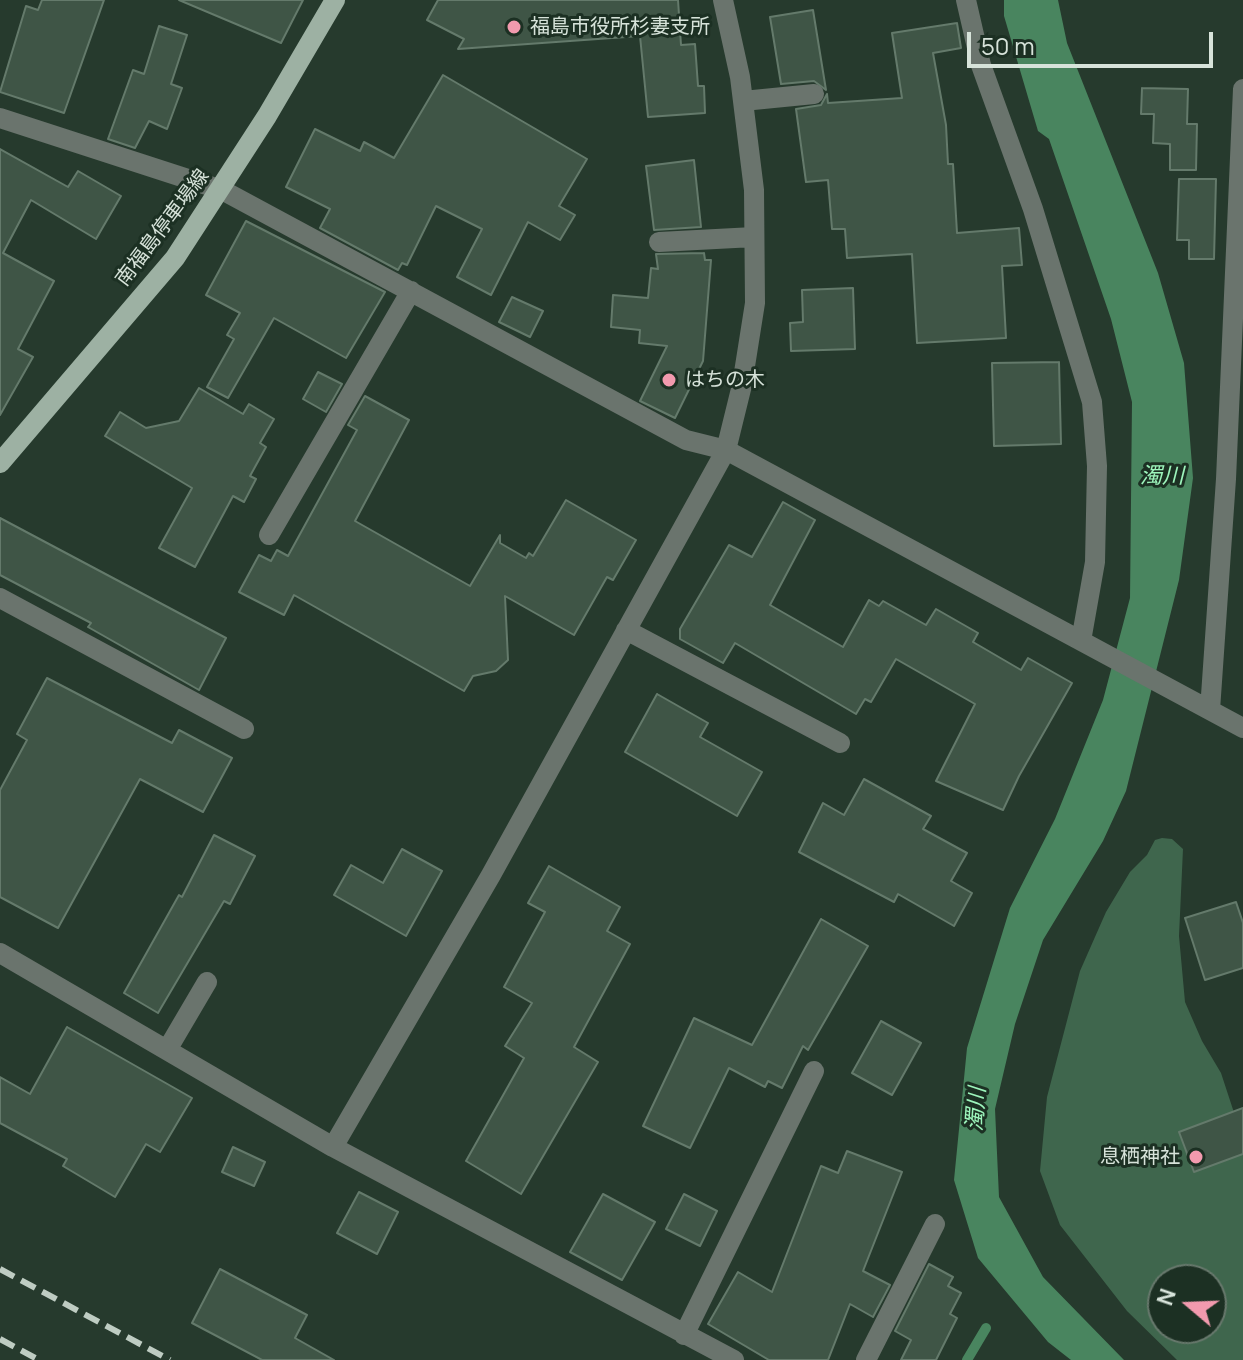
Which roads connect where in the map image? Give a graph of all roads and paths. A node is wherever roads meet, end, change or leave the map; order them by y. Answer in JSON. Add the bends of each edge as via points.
{"nodes":[{"id":1,"x":335,"y":0,"type":"edge"},
{"id":2,"x":723,"y":0,"type":"edge"},
{"id":3,"x":966,"y":0,"type":"edge"},
{"id":4,"x":1243,"y":89,"type":"edge"},
{"id":5,"x":814,"y":94,"type":"dead end"},
{"id":6,"x":743,"y":101,"type":"junction"},
{"id":7,"x":0,"y":118,"type":"edge"},
{"id":8,"x":222,"y":190,"type":"junction"},
{"id":9,"x":754,"y":237,"type":"junction"},
{"id":10,"x":659,"y":242,"type":"dead end"},
{"id":11,"x":411,"y":291,"type":"junction"},
{"id":12,"x":726,"y":450,"type":"junction"},
{"id":13,"x":0,"y":463,"type":"edge"},
{"id":14,"x":269,"y":535,"type":"dead end"},
{"id":15,"x":0,"y":598,"type":"edge"},
{"id":16,"x":626,"y":630,"type":"junction"},
{"id":17,"x":1081,"y":641,"type":"junction"},
{"id":18,"x":1210,"y":710,"type":"junction"},
{"id":19,"x":1243,"y":728,"type":"edge"},
{"id":20,"x":244,"y":729,"type":"dead end"},
{"id":21,"x":840,"y":743,"type":"dead end"},
{"id":22,"x":0,"y":953,"type":"edge"},
{"id":23,"x":207,"y":982,"type":"dead end"},
{"id":24,"x":167,"y":1050,"type":"junction"},
{"id":25,"x":814,"y":1071,"type":"dead end"},
{"id":26,"x":333,"y":1147,"type":"junction"},
{"id":27,"x":935,"y":1224,"type":"dead end"},
{"id":28,"x":684,"y":1335,"type":"junction"},
{"id":29,"x":734,"y":1360,"type":"edge"},
{"id":30,"x":866,"y":1360,"type":"edge"}],
"edges":[{"from":1,"to":8,"type":"main road","name":"南福島停車場線"},
{"from":2,"to":6,"type":"street"},
{"from":3,"to":17,"type":"street","via":[[981,65],[1033,209],[1092,402],[1095,562]]},
{"from":4,"to":18,"type":"street"},
{"from":5,"to":6,"type":"street"},
{"from":6,"to":9,"type":"street"},
{"from":7,"to":8,"type":"street"},
{"from":8,"to":11,"type":"street"},
{"from":8,"to":13,"type":"main road","name":"南福島停車場線","via":[[175,258]]},
{"from":9,"to":10,"type":"street"},
{"from":9,"to":12,"type":"street","via":[[755,303]]},
{"from":11,"to":12,"type":"street","via":[[686,440]]},
{"from":11,"to":14,"type":"street"},
{"from":12,"to":16,"type":"street"},
{"from":12,"to":17,"type":"street"},
{"from":15,"to":20,"type":"street"},
{"from":16,"to":21,"type":"street"},
{"from":16,"to":26,"type":"street"},
{"from":17,"to":18,"type":"street"},
{"from":18,"to":19,"type":"street"},
{"from":22,"to":24,"type":"street"},
{"from":23,"to":24,"type":"street"},
{"from":24,"to":26,"type":"street"},
{"from":25,"to":28,"type":"street"},
{"from":26,"to":28,"type":"street"},
{"from":27,"to":30,"type":"street"},
{"from":28,"to":29,"type":"street"}]}
